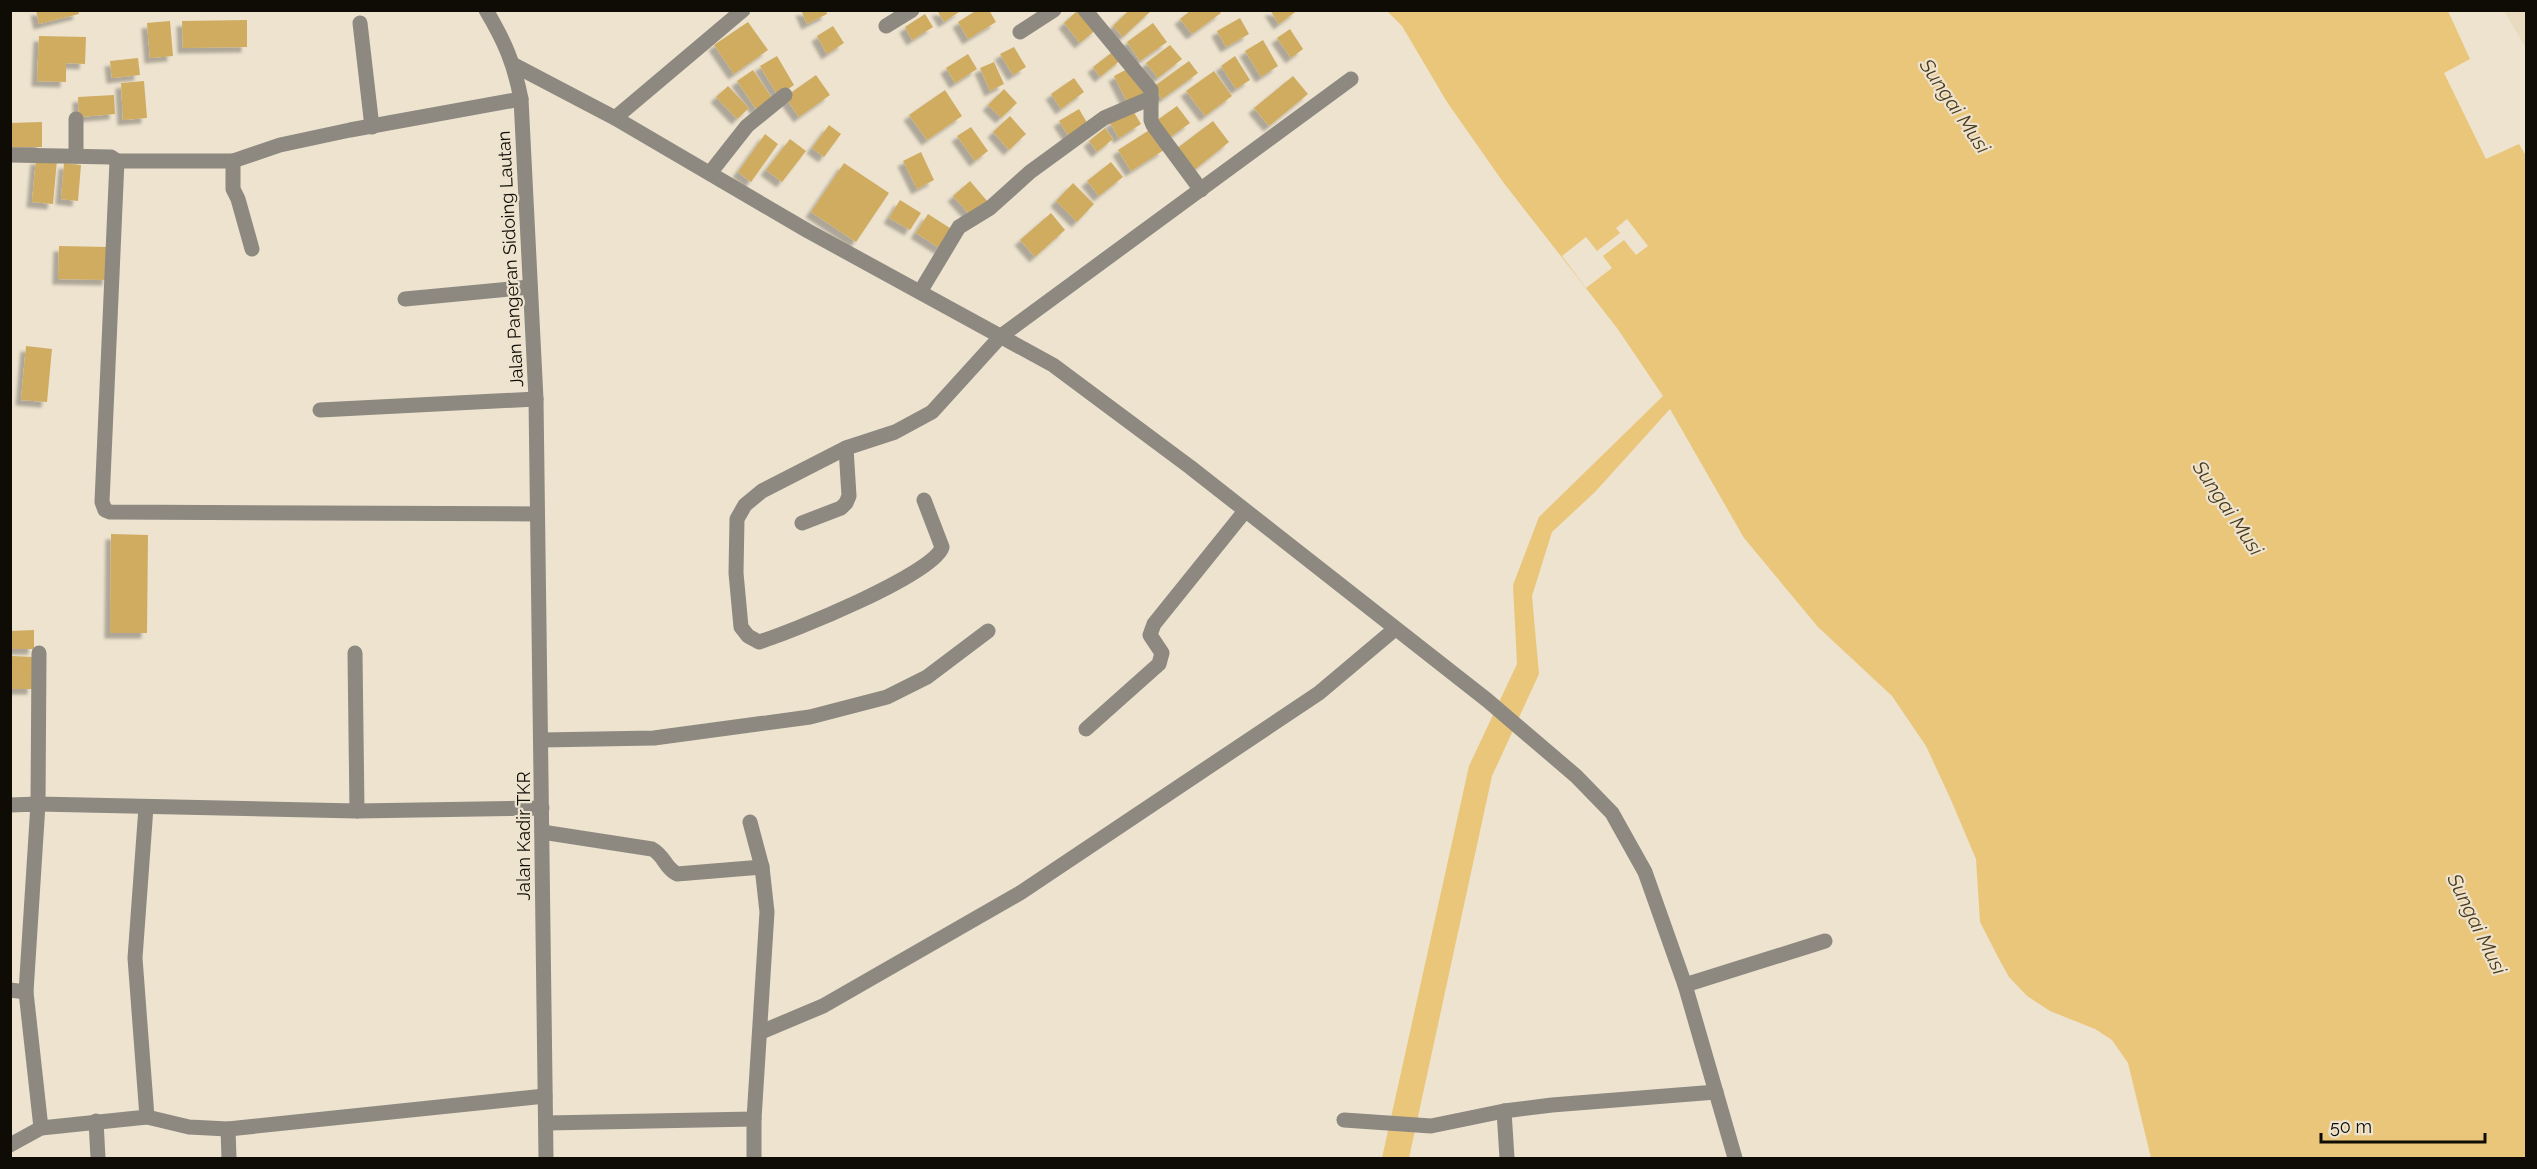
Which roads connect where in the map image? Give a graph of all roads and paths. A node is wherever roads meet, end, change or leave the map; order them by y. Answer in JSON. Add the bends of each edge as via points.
{"nodes":[{"id":1,"x":486,"y":10,"type":"edge"},
{"id":2,"x":743,"y":10,"type":"edge"},
{"id":3,"x":912,"y":10,"type":"edge"},
{"id":4,"x":1054,"y":10,"type":"edge"},
{"id":5,"x":1086,"y":10,"type":"edge"},
{"id":6,"x":360,"y":22,"type":"dead end"},
{"id":7,"x":886,"y":26,"type":"dead end"},
{"id":8,"x":1020,"y":32,"type":"dead end"},
{"id":9,"x":514,"y":65,"type":"junction"},
{"id":10,"x":1351,"y":79,"type":"dead end"},
{"id":11,"x":785,"y":95,"type":"dead end"},
{"id":12,"x":1152,"y":98,"type":"junction"},
{"id":13,"x":521,"y":99,"type":"junction"},
{"id":14,"x":76,"y":118,"type":"dead end"},
{"id":15,"x":615,"y":118,"type":"junction"},
{"id":16,"x":372,"y":127,"type":"junction"},
{"id":17,"x":10,"y":155,"type":"edge"},
{"id":18,"x":76,"y":156,"type":"junction"},
{"id":19,"x":117,"y":161,"type":"junction"},
{"id":20,"x":232,"y":161,"type":"junction"},
{"id":21,"x":710,"y":173,"type":"junction"},
{"id":22,"x":1201,"y":190,"type":"junction"},
{"id":23,"x":252,"y":249,"type":"dead end"},
{"id":24,"x":531,"y":287,"type":"junction"},
{"id":25,"x":920,"y":292,"type":"junction"},
{"id":26,"x":405,"y":299,"type":"dead end"},
{"id":27,"x":1001,"y":336,"type":"junction"},
{"id":28,"x":536,"y":399,"type":"junction"},
{"id":29,"x":320,"y":410,"type":"dead end"},
{"id":30,"x":846,"y":448,"type":"junction"},
{"id":31,"x":924,"y":500,"type":"dead end"},
{"id":32,"x":1245,"y":511,"type":"junction"},
{"id":33,"x":537,"y":513,"type":"junction"},
{"id":34,"x":802,"y":523,"type":"dead end"},
{"id":35,"x":1395,"y":629,"type":"junction"},
{"id":36,"x":987,"y":631,"type":"dead end"},
{"id":37,"x":39,"y":653,"type":"dead end"},
{"id":38,"x":355,"y":653,"type":"dead end"},
{"id":39,"x":1086,"y":729,"type":"dead end"},
{"id":40,"x":542,"y":740,"type":"junction"},
{"id":41,"x":38,"y":804,"type":"junction"},
{"id":42,"x":10,"y":805,"type":"edge"},
{"id":43,"x":146,"y":807,"type":"junction"},
{"id":44,"x":542,"y":808,"type":"junction"},
{"id":45,"x":357,"y":811,"type":"junction"},
{"id":46,"x":750,"y":822,"type":"dead end"},
{"id":47,"x":542,"y":832,"type":"junction"},
{"id":48,"x":762,"y":867,"type":"junction"},
{"id":49,"x":1825,"y":941,"type":"dead end"},
{"id":50,"x":1685,"y":985,"type":"junction"},
{"id":51,"x":10,"y":990,"type":"edge"},
{"id":52,"x":26,"y":992,"type":"junction"},
{"id":53,"x":761,"y":1032,"type":"junction"},
{"id":54,"x":1716,"y":1092,"type":"junction"},
{"id":55,"x":545,"y":1096,"type":"junction"},
{"id":56,"x":1504,"y":1111,"type":"junction"},
{"id":57,"x":147,"y":1118,"type":"junction"},
{"id":58,"x":754,"y":1119,"type":"junction"},
{"id":59,"x":1344,"y":1120,"type":"dead end"},
{"id":60,"x":96,"y":1121,"type":"junction"},
{"id":61,"x":546,"y":1123,"type":"junction"},
{"id":62,"x":41,"y":1128,"type":"junction"},
{"id":63,"x":228,"y":1129,"type":"junction"},
{"id":64,"x":10,"y":1145,"type":"edge"},
{"id":65,"x":98,"y":1158,"type":"edge"},
{"id":66,"x":229,"y":1158,"type":"edge"},
{"id":67,"x":546,"y":1158,"type":"edge"},
{"id":68,"x":754,"y":1158,"type":"edge"},
{"id":69,"x":1507,"y":1158,"type":"edge"},
{"id":70,"x":1735,"y":1158,"type":"edge"}],
"edges":[{"from":1,"to":9,"type":"street","name":"Jalan Pangeran Sidoing Lautan"},
{"from":2,"to":15,"type":"street"},
{"from":3,"to":7,"type":"street"},
{"from":4,"to":8,"type":"street"},
{"from":5,"to":12,"type":"street","via":[[1151,90]]},
{"from":6,"to":16,"type":"street"},
{"from":9,"to":13,"type":"street","name":"Jalan Pangeran Sidoing Lautan"},
{"from":9,"to":15,"type":"street"},
{"from":10,"to":22,"type":"street"},
{"from":11,"to":21,"type":"street","via":[[747,126]]},
{"from":12,"to":22,"type":"street","via":[[1153,125]]},
{"from":12,"to":25,"type":"street","via":[[1104,118],[1030,172],[990,208],[959,227]]},
{"from":13,"to":16,"type":"street"},
{"from":13,"to":24,"type":"street","name":"Jalan Pangeran Sidoing Lautan"},
{"from":14,"to":18,"type":"street"},
{"from":15,"to":21,"type":"street"},
{"from":16,"to":20,"type":"street","via":[[280,145]]},
{"from":17,"to":18,"type":"street"},
{"from":18,"to":19,"type":"street","via":[[111,157]]},
{"from":19,"to":20,"type":"street"},
{"from":19,"to":33,"type":"street","via":[[102,502],[105,510]]},
{"from":20,"to":23,"type":"street","via":[[233,189]]},
{"from":21,"to":25,"type":"street"},
{"from":22,"to":27,"type":"street"},
{"from":24,"to":26,"type":"street"},
{"from":24,"to":28,"type":"street","name":"Jalan Pangeran Sidoing Lautan"},
{"from":25,"to":27,"type":"street"},
{"from":27,"to":30,"type":"street","via":[[932,412],[895,432]]},
{"from":27,"to":32,"type":"street","via":[[1053,365]]},
{"from":28,"to":29,"type":"street"},
{"from":28,"to":33,"type":"street","name":"Jalan Pangeran Sidoing Lautan"},
{"from":30,"to":31,"type":"street","via":[[762,491],[745,505],[737,519],[741,627],[748,636],[759,642],[778,636],[871,597],[934,558],[942,547]]},
{"from":30,"to":34,"type":"street","via":[[846,503]]},
{"from":32,"to":35,"type":"street"},
{"from":32,"to":39,"type":"street","via":[[1154,624],[1150,635],[1162,653],[1159,664]]},
{"from":33,"to":40,"type":"street","name":"Jalan Kadir TKR"},
{"from":35,"to":50,"type":"street","via":[[1488,700],[1576,776],[1612,813],[1645,872]]},
{"from":35,"to":53,"type":"street","via":[[1319,693],[1020,894],[823,1006]]},
{"from":36,"to":40,"type":"street","via":[[927,677],[887,697],[810,717],[654,738]]},
{"from":37,"to":41,"type":"street"},
{"from":38,"to":45,"type":"street"},
{"from":40,"to":44,"type":"street","name":"Jalan Kadir TKR"},
{"from":41,"to":42,"type":"street"},
{"from":41,"to":43,"type":"street"},
{"from":41,"to":52,"type":"street"},
{"from":43,"to":45,"type":"street"},
{"from":43,"to":57,"type":"street","via":[[135,958]]},
{"from":44,"to":45,"type":"street"},
{"from":44,"to":47,"type":"street","name":"Jalan Kadir TKR"},
{"from":46,"to":48,"type":"street"},
{"from":47,"to":48,"type":"street","via":[[652,849],[677,874]]},
{"from":47,"to":55,"type":"street","name":"Jalan Kadir TKR"},
{"from":48,"to":53,"type":"street","via":[[767,912]]},
{"from":49,"to":50,"type":"street"},
{"from":50,"to":54,"type":"street"},
{"from":51,"to":52,"type":"street"},
{"from":52,"to":62,"type":"street"},
{"from":53,"to":58,"type":"street"},
{"from":54,"to":56,"type":"street"},
{"from":54,"to":70,"type":"street"},
{"from":55,"to":61,"type":"street","name":"Jalan Kadir TKR"},
{"from":55,"to":63,"type":"street"},
{"from":56,"to":59,"type":"street","via":[[1431,1126]]},
{"from":56,"to":69,"type":"street"},
{"from":57,"to":60,"type":"street"},
{"from":57,"to":63,"type":"street","via":[[189,1127]]},
{"from":58,"to":61,"type":"street"},
{"from":58,"to":68,"type":"street"},
{"from":60,"to":62,"type":"street"},
{"from":60,"to":65,"type":"street"},
{"from":61,"to":67,"type":"street","name":"Jalan Kadir TKR"},
{"from":62,"to":64,"type":"street"},
{"from":63,"to":66,"type":"street"}]}
